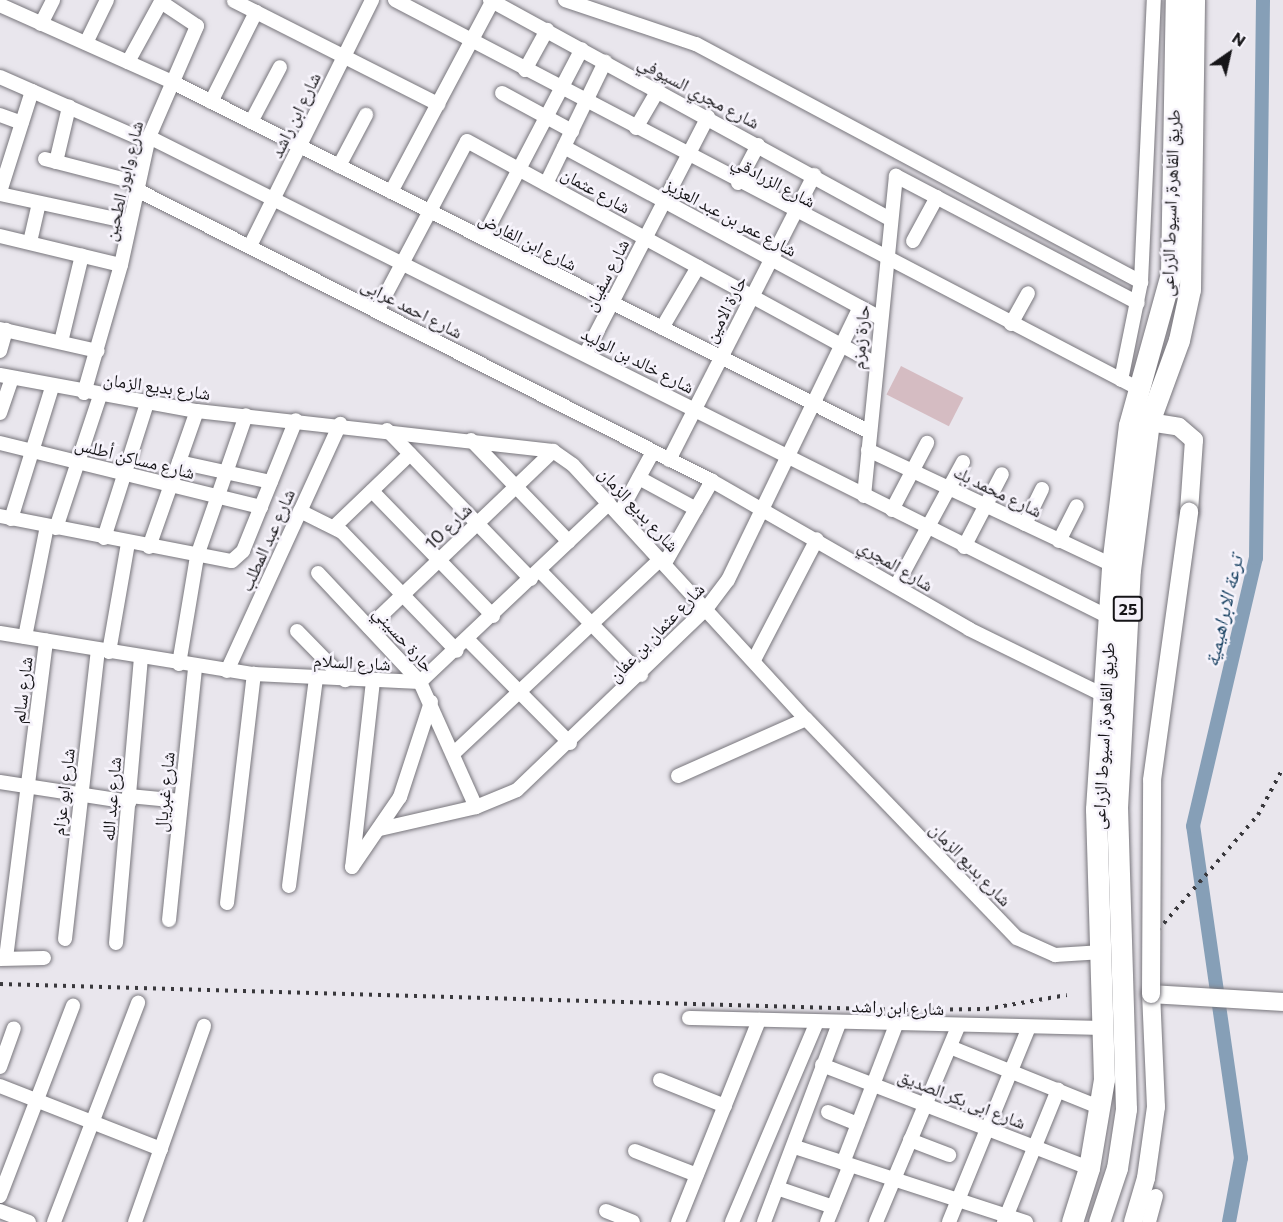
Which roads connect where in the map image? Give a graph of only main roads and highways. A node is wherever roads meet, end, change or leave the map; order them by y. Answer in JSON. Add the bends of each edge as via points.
{"nodes":[{"id":1,"x":1176,"y":0,"type":"edge"},
{"id":2,"x":1194,"y":0,"type":"edge"},
{"id":3,"x":1149,"y":422,"type":"junction"},
{"id":4,"x":1117,"y":808,"type":"junction"},
{"id":5,"x":1096,"y":809,"type":"junction"},
{"id":6,"x":1151,"y":994,"type":"junction"},
{"id":7,"x":1283,"y":1002,"type":"edge"},
{"id":8,"x":1072,"y":1222,"type":"edge"},
{"id":9,"x":1099,"y":1222,"type":"edge"},
{"id":10,"x":1133,"y":1222,"type":"edge"}],
"edges":[{"from":1,"to":5,"type":"highway","name":"طريق القاهرة, اسيوط الزراعى","number":"25","via":[[1171,274],[1130,384],[1112,565],[1107,697]]},
{"from":2,"to":3,"type":"highway","name":"طريق القاهرة, اسيوط الزراعى","number":"25","via":[[1190,289],[1179,340]]},
{"from":3,"to":4,"type":"highway","name":"طريق القاهرة, اسيوط الزراعى","number":"25","via":[[1130,570]]},
{"from":3,"to":6,"type":"main road","bridge":true,"via":[[1179,427],[1194,440],[1189,512],[1152,780]]},
{"from":4,"to":5,"type":"highway"},
{"from":4,"to":9,"type":"highway","name":"طريق القاهرة, اسيوط الزراعى","number":"25","via":[[1126,1109],[1117,1168]]},
{"from":5,"to":8,"type":"highway","name":"طريق القاهرة, اسيوط الزراعى","number":"25","via":[[1107,1028],[1101,1108],[1089,1168]]},
{"from":6,"to":7,"type":"main road"},
{"from":6,"to":10,"type":"main road","via":[[1156,1107],[1146,1178]]}]}
